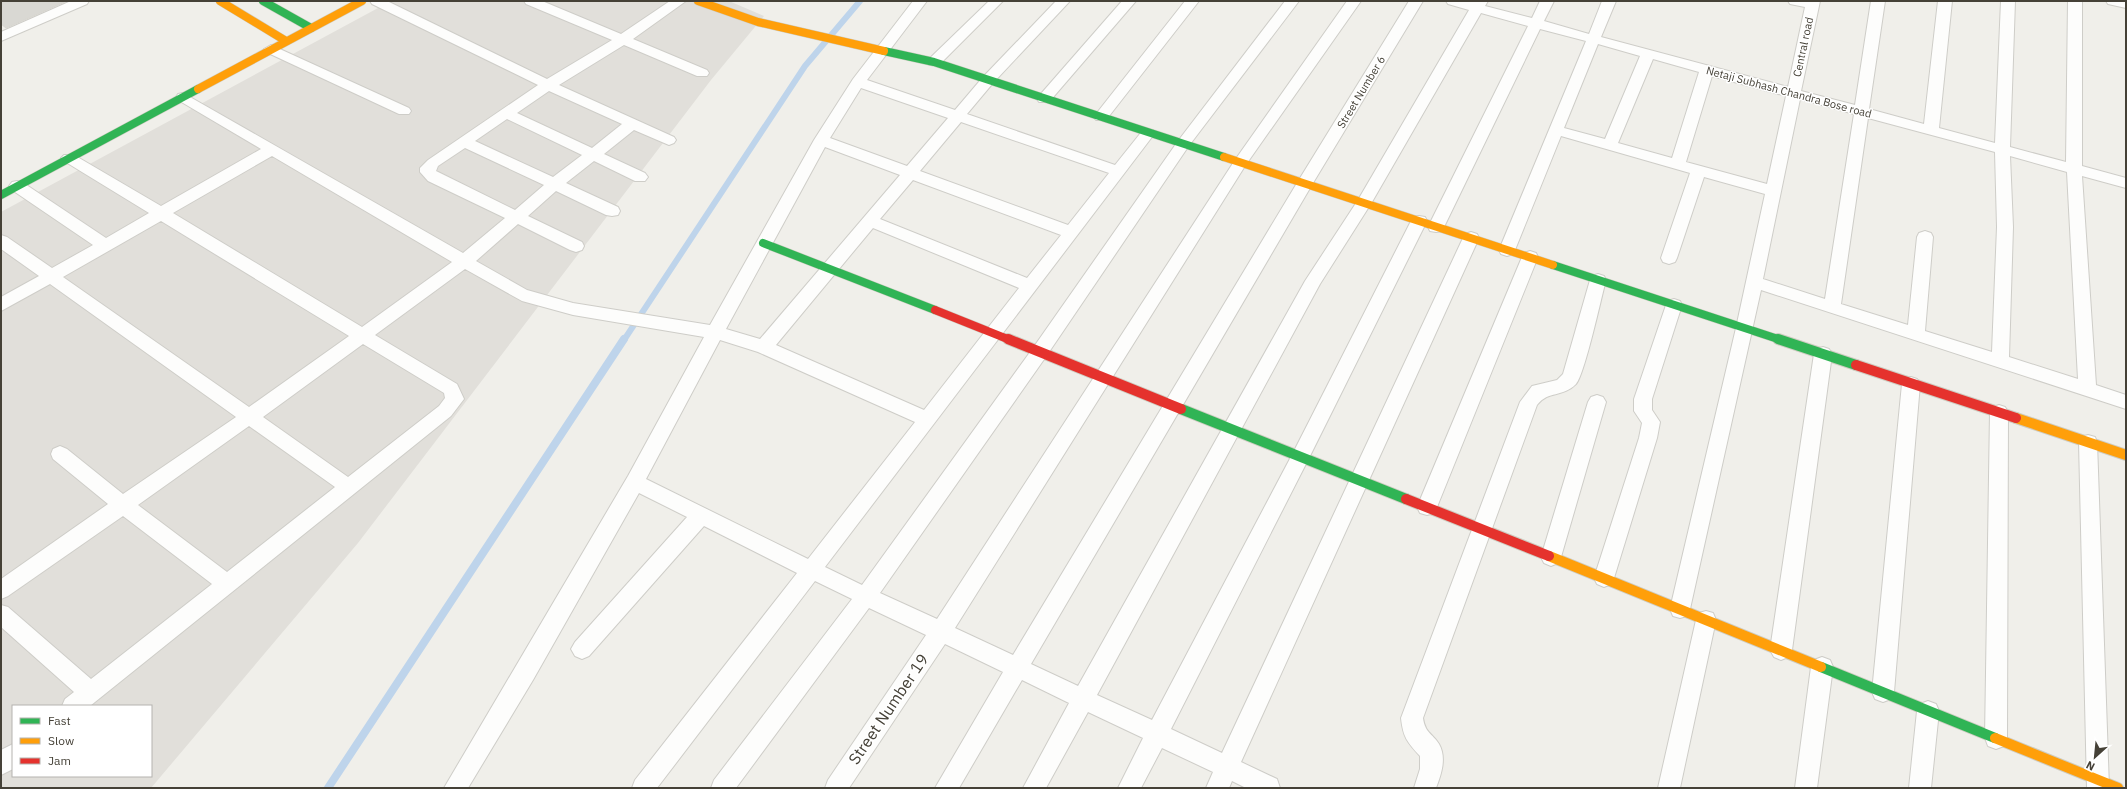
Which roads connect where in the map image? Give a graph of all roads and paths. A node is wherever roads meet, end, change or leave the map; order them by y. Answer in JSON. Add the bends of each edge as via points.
{"nodes":[{"id":1,"x":82,"y":1,"type":"edge"},
{"id":2,"x":220,"y":1,"type":"edge"},
{"id":3,"x":263,"y":1,"type":"edge"},
{"id":4,"x":362,"y":1,"type":"edge"},
{"id":5,"x":377,"y":1,"type":"edge"},
{"id":6,"x":531,"y":1,"type":"edge"},
{"id":7,"x":679,"y":1,"type":"edge"},
{"id":8,"x":698,"y":1,"type":"edge"},
{"id":9,"x":920,"y":1,"type":"edge"},
{"id":10,"x":996,"y":1,"type":"edge"},
{"id":11,"x":1063,"y":1,"type":"edge"},
{"id":12,"x":1129,"y":1,"type":"edge"},
{"id":13,"x":1192,"y":1,"type":"edge"},
{"id":14,"x":1292,"y":1,"type":"edge"},
{"id":15,"x":1354,"y":1,"type":"edge"},
{"id":16,"x":1416,"y":1,"type":"edge"},
{"id":17,"x":1453,"y":1,"type":"edge"},
{"id":18,"x":1547,"y":1,"type":"edge"},
{"id":19,"x":1609,"y":1,"type":"edge"},
{"id":20,"x":1795,"y":1,"type":"edge"},
{"id":21,"x":1878,"y":1,"type":"edge"},
{"id":22,"x":1945,"y":1,"type":"edge"},
{"id":23,"x":2008,"y":1,"type":"edge"},
{"id":24,"x":2075,"y":1,"type":"edge"},
{"id":25,"x":2113,"y":1,"type":"edge"},
{"id":26,"x":1813,"y":3,"type":"edge"},
{"id":27,"x":63,"y":4,"type":"edge"},
{"id":28,"x":1479,"y":4,"type":"edge"},
{"id":29,"x":2126,"y":4,"type":"edge"},
{"id":30,"x":1536,"y":24,"type":"junction"},
{"id":31,"x":310,"y":28,"type":"junction"},
{"id":32,"x":1,"y":37,"type":"edge"},
{"id":33,"x":1592,"y":39,"type":"junction"},
{"id":34,"x":622,"y":40,"type":"junction"},
{"id":35,"x":286,"y":41,"type":"junction"},
{"id":36,"x":271,"y":49,"type":"junction"},
{"id":37,"x":881,"y":50,"type":"junction"},
{"id":38,"x":1648,"y":54,"type":"junction"},
{"id":39,"x":934,"y":62,"type":"junction"},
{"id":40,"x":1707,"y":69,"type":"junction"},
{"id":41,"x":702,"y":73,"type":"dead end"},
{"id":42,"x":988,"y":80,"type":"junction"},
{"id":43,"x":858,"y":82,"type":"junction"},
{"id":44,"x":548,"y":85,"type":"junction"},
{"id":45,"x":1793,"y":93,"type":"junction"},
{"id":46,"x":183,"y":97,"type":"junction"},
{"id":47,"x":1044,"y":99,"type":"junction"},
{"id":48,"x":404,"y":111,"type":"dead end"},
{"id":49,"x":1861,"y":111,"type":"junction"},
{"id":50,"x":506,"y":113,"type":"junction"},
{"id":51,"x":959,"y":116,"type":"junction"},
{"id":52,"x":1101,"y":117,"type":"junction"},
{"id":53,"x":633,"y":124,"type":"junction"},
{"id":54,"x":1556,"y":130,"type":"junction"},
{"id":55,"x":1931,"y":131,"type":"junction"},
{"id":56,"x":1148,"y":133,"type":"junction"},
{"id":57,"x":669,"y":140,"type":"dead end"},
{"id":58,"x":821,"y":140,"type":"junction"},
{"id":59,"x":464,"y":142,"type":"junction"},
{"id":60,"x":1183,"y":144,"type":"junction"},
{"id":61,"x":1610,"y":145,"type":"junction"},
{"id":62,"x":273,"y":149,"type":"junction"},
{"id":63,"x":2002,"y":150,"type":"junction"},
{"id":64,"x":593,"y":153,"type":"junction"},
{"id":65,"x":69,"y":158,"type":"junction"},
{"id":66,"x":1240,"y":163,"type":"junction"},
{"id":67,"x":1678,"y":164,"type":"junction"},
{"id":68,"x":2074,"y":169,"type":"junction"},
{"id":69,"x":1699,"y":170,"type":"junction"},
{"id":70,"x":1118,"y":171,"type":"junction"},
{"id":71,"x":912,"y":173,"type":"junction"},
{"id":72,"x":640,"y":177,"type":"dead end"},
{"id":73,"x":1305,"y":183,"type":"junction"},
{"id":74,"x":2126,"y":183,"type":"edge"},
{"id":75,"x":555,"y":184,"type":"junction"},
{"id":76,"x":17,"y":186,"type":"junction"},
{"id":77,"x":1773,"y":191,"type":"junction"},
{"id":78,"x":1,"y":195,"type":"edge"},
{"id":79,"x":1364,"y":202,"type":"junction"},
{"id":80,"x":612,"y":211,"type":"dead end"},
{"id":81,"x":162,"y":213,"type":"junction"},
{"id":82,"x":516,"y":217,"type":"junction"},
{"id":83,"x":871,"y":221,"type":"junction"},
{"id":84,"x":1428,"y":224,"type":"junction"},
{"id":85,"x":1070,"y":232,"type":"junction"},
{"id":86,"x":1924,"y":237,"type":"dead end"},
{"id":87,"x":1471,"y":238,"type":"junction"},
{"id":88,"x":1,"y":241,"type":"edge"},
{"id":89,"x":763,"y":243,"type":"junction"},
{"id":90,"x":105,"y":245,"type":"junction"},
{"id":91,"x":576,"y":246,"type":"dead end"},
{"id":92,"x":1507,"y":250,"type":"junction"},
{"id":93,"x":1530,"y":257,"type":"junction"},
{"id":94,"x":1670,"y":258,"type":"dead end"},
{"id":95,"x":465,"y":261,"type":"junction"},
{"id":96,"x":830,"y":268,"type":"junction"},
{"id":97,"x":51,"y":276,"type":"junction"},
{"id":98,"x":1598,"y":280,"type":"junction"},
{"id":99,"x":1754,"y":282,"type":"junction"},
{"id":100,"x":1029,"y":285,"type":"junction"},
{"id":101,"x":1,"y":305,"type":"edge"},
{"id":102,"x":1674,"y":305,"type":"junction"},
{"id":103,"x":1832,"y":307,"type":"junction"},
{"id":104,"x":1745,"y":328,"type":"junction"},
{"id":105,"x":706,"y":331,"type":"junction"},
{"id":106,"x":992,"y":332,"type":"junction"},
{"id":107,"x":1916,"y":334,"type":"junction"},
{"id":108,"x":364,"y":335,"type":"junction"},
{"id":109,"x":764,"y":347,"type":"junction"},
{"id":110,"x":1039,"y":353,"type":"junction"},
{"id":111,"x":1823,"y":354,"type":"junction"},
{"id":112,"x":2000,"y":362,"type":"junction"},
{"id":113,"x":1102,"y":377,"type":"junction"},
{"id":114,"x":1911,"y":384,"type":"junction"},
{"id":115,"x":2087,"y":389,"type":"junction"},
{"id":116,"x":1597,"y":402,"type":"dead end"},
{"id":117,"x":2126,"y":402,"type":"edge"},
{"id":118,"x":1173,"y":406,"type":"junction"},
{"id":119,"x":1999,"y":412,"type":"junction"},
{"id":120,"x":249,"y":417,"type":"junction"},
{"id":121,"x":926,"y":419,"type":"junction"},
{"id":122,"x":1233,"y":430,"type":"junction"},
{"id":123,"x":2088,"y":442,"type":"junction"},
{"id":124,"x":60,"y":454,"type":"dead end"},
{"id":125,"x":2126,"y":455,"type":"edge"},
{"id":126,"x":1301,"y":456,"type":"junction"},
{"id":127,"x":1358,"y":480,"type":"junction"},
{"id":128,"x":635,"y":482,"type":"junction"},
{"id":129,"x":350,"y":488,"type":"junction"},
{"id":130,"x":123,"y":505,"type":"junction"},
{"id":131,"x":1427,"y":507,"type":"junction"},
{"id":132,"x":701,"y":515,"type":"junction"},
{"id":133,"x":1481,"y":528,"type":"junction"},
{"id":134,"x":1551,"y":556,"type":"junction"},
{"id":135,"x":811,"y":570,"type":"junction"},
{"id":136,"x":1604,"y":578,"type":"junction"},
{"id":137,"x":228,"y":584,"type":"junction"},
{"id":138,"x":1,"y":590,"type":"edge"},
{"id":139,"x":866,"y":596,"type":"junction"},
{"id":140,"x":1680,"y":609,"type":"junction"},
{"id":141,"x":1,"y":614,"type":"edge"},
{"id":142,"x":1706,"y":620,"type":"junction"},
{"id":143,"x":941,"y":631,"type":"junction"},
{"id":144,"x":582,"y":649,"type":"dead end"},
{"id":145,"x":1781,"y":650,"type":"junction"},
{"id":146,"x":1822,"y":667,"type":"junction"},
{"id":147,"x":1018,"y":668,"type":"junction"},
{"id":148,"x":90,"y":692,"type":"junction"},
{"id":149,"x":1883,"y":692,"type":"junction"},
{"id":150,"x":1083,"y":699,"type":"junction"},
{"id":151,"x":74,"y":705,"type":"edge"},
{"id":152,"x":1928,"y":711,"type":"junction"},
{"id":153,"x":1156,"y":734,"type":"junction"},
{"id":154,"x":1996,"y":738,"type":"junction"},
{"id":155,"x":12,"y":756,"type":"edge"},
{"id":156,"x":1,"y":764,"type":"edge"},
{"id":157,"x":1226,"y":767,"type":"junction"},
{"id":158,"x":2098,"y":784,"type":"edge"},
{"id":159,"x":1269,"y":787,"type":"edge"},
{"id":160,"x":455,"y":788,"type":"edge"},
{"id":161,"x":643,"y":788,"type":"edge"},
{"id":162,"x":722,"y":788,"type":"edge"},
{"id":163,"x":836,"y":788,"type":"edge"},
{"id":164,"x":946,"y":788,"type":"edge"},
{"id":165,"x":1034,"y":788,"type":"edge"},
{"id":166,"x":1129,"y":788,"type":"edge"},
{"id":167,"x":1217,"y":788,"type":"edge"},
{"id":168,"x":1425,"y":788,"type":"edge"},
{"id":169,"x":1669,"y":788,"type":"edge"},
{"id":170,"x":1806,"y":788,"type":"edge"},
{"id":171,"x":1920,"y":788,"type":"edge"},
{"id":172,"x":2118,"y":788,"type":"edge"}],
"edges":[{"from":1,"to":27,"type":"street"},
{"from":2,"to":35,"type":"street"},
{"from":3,"to":31,"type":"street"},
{"from":4,"to":31,"type":"street"},
{"from":5,"to":44,"type":"street"},
{"from":6,"to":34,"type":"street"},
{"from":7,"to":34,"type":"street"},
{"from":8,"to":37,"type":"street","via":[[758,22]]},
{"from":9,"to":37,"type":"street"},
{"from":10,"to":39,"type":"street"},
{"from":11,"to":42,"type":"street"},
{"from":12,"to":47,"type":"street"},
{"from":13,"to":52,"type":"street"},
{"from":14,"to":60,"type":"street"},
{"from":15,"to":66,"type":"street","name":"Street Number 19"},
{"from":16,"to":73,"type":"street","name":"Street Number 6"},
{"from":17,"to":28,"type":"street","name":"Netaji Subhash Chandra Bose road"},
{"from":18,"to":30,"type":"street"},
{"from":19,"to":33,"type":"street"},
{"from":20,"to":26,"type":"street"},
{"from":21,"to":49,"type":"street"},
{"from":22,"to":55,"type":"street"},
{"from":23,"to":63,"type":"street"},
{"from":24,"to":68,"type":"street"},
{"from":25,"to":29,"type":"street"},
{"from":26,"to":45,"type":"street","name":"Central road"},
{"from":27,"to":32,"type":"street"},
{"from":28,"to":30,"type":"street","name":"Netaji Subhash Chandra Bose road"},
{"from":28,"to":79,"type":"street"},
{"from":30,"to":33,"type":"street","name":"Netaji Subhash Chandra Bose road"},
{"from":30,"to":84,"type":"street"},
{"from":31,"to":35,"type":"street"},
{"from":33,"to":38,"type":"street","name":"Netaji Subhash Chandra Bose road"},
{"from":33,"to":54,"type":"street"},
{"from":34,"to":41,"type":"street"},
{"from":34,"to":44,"type":"street"},
{"from":35,"to":36,"type":"street"},
{"from":36,"to":46,"type":"street"},
{"from":36,"to":48,"type":"street"},
{"from":37,"to":39,"type":"street"},
{"from":37,"to":43,"type":"street"},
{"from":38,"to":40,"type":"street","name":"Netaji Subhash Chandra Bose road"},
{"from":38,"to":61,"type":"street"},
{"from":39,"to":42,"type":"street"},
{"from":40,"to":45,"type":"street","name":"Netaji Subhash Chandra Bose road"},
{"from":40,"to":67,"type":"street"},
{"from":42,"to":47,"type":"street"},
{"from":42,"to":51,"type":"street"},
{"from":43,"to":51,"type":"street"},
{"from":43,"to":58,"type":"street"},
{"from":44,"to":50,"type":"street"},
{"from":44,"to":53,"type":"street"},
{"from":45,"to":49,"type":"street","name":"Netaji Subhash Chandra Bose road"},
{"from":45,"to":77,"type":"street","name":"Central road"},
{"from":46,"to":62,"type":"street"},
{"from":46,"to":65,"type":"street"},
{"from":47,"to":52,"type":"street"},
{"from":49,"to":55,"type":"street","name":"Netaji Subhash Chandra Bose road"},
{"from":49,"to":103,"type":"street"},
{"from":50,"to":59,"type":"street"},
{"from":50,"to":64,"type":"street"},
{"from":51,"to":70,"type":"street"},
{"from":51,"to":71,"type":"street"},
{"from":52,"to":56,"type":"street"},
{"from":53,"to":57,"type":"street"},
{"from":53,"to":64,"type":"street"},
{"from":54,"to":61,"type":"street"},
{"from":54,"to":92,"type":"street"},
{"from":55,"to":63,"type":"street","name":"Netaji Subhash Chandra Bose road"},
{"from":56,"to":60,"type":"street"},
{"from":56,"to":70,"type":"street"},
{"from":58,"to":71,"type":"street"},
{"from":58,"to":89,"type":"street"},
{"from":59,"to":75,"type":"street"},
{"from":59,"to":82,"type":"street","via":[[433,163],[428,172],[433,177]]},
{"from":60,"to":66,"type":"street"},
{"from":60,"to":110,"type":"street"},
{"from":61,"to":67,"type":"street"},
{"from":62,"to":81,"type":"street"},
{"from":62,"to":95,"type":"street"},
{"from":63,"to":68,"type":"street","name":"Netaji Subhash Chandra Bose road"},
{"from":63,"to":112,"type":"street","via":[[2005,227]]},
{"from":64,"to":72,"type":"street"},
{"from":64,"to":75,"type":"street"},
{"from":65,"to":76,"type":"street"},
{"from":65,"to":81,"type":"street"},
{"from":66,"to":73,"type":"street"},
{"from":66,"to":113,"type":"street","name":"Street Number 19"},
{"from":67,"to":69,"type":"street"},
{"from":68,"to":74,"type":"street","name":"Netaji Subhash Chandra Bose road"},
{"from":68,"to":115,"type":"street"},
{"from":69,"to":77,"type":"street"},
{"from":69,"to":94,"type":"street"},
{"from":70,"to":85,"type":"street"},
{"from":71,"to":83,"type":"street"},
{"from":71,"to":85,"type":"street"},
{"from":73,"to":79,"type":"street"},
{"from":73,"to":118,"type":"street","name":"Street Number 6"},
{"from":75,"to":80,"type":"street"},
{"from":75,"to":82,"type":"street"},
{"from":76,"to":78,"type":"street"},
{"from":76,"to":90,"type":"street"},
{"from":77,"to":99,"type":"street","name":"Central road"},
{"from":79,"to":84,"type":"street"},
{"from":79,"to":122,"type":"street","via":[[1313,281]]},
{"from":81,"to":90,"type":"street"},
{"from":81,"to":108,"type":"street"},
{"from":82,"to":91,"type":"street"},
{"from":82,"to":95,"type":"street"},
{"from":83,"to":96,"type":"street"},
{"from":83,"to":100,"type":"street"},
{"from":84,"to":87,"type":"street"},
{"from":84,"to":126,"type":"street"},
{"from":85,"to":100,"type":"street"},
{"from":86,"to":107,"type":"street"},
{"from":87,"to":92,"type":"street"},
{"from":87,"to":127,"type":"street"},
{"from":88,"to":97,"type":"street"},
{"from":89,"to":96,"type":"street"},
{"from":89,"to":105,"type":"street"},
{"from":90,"to":97,"type":"street"},
{"from":92,"to":93,"type":"street"},
{"from":93,"to":98,"type":"street"},
{"from":93,"to":131,"type":"street"},
{"from":95,"to":105,"type":"street","via":[[522,295],[573,309]]},
{"from":95,"to":108,"type":"street"},
{"from":96,"to":106,"type":"street"},
{"from":96,"to":109,"type":"street"},
{"from":97,"to":101,"type":"street"},
{"from":97,"to":120,"type":"street"},
{"from":98,"to":102,"type":"street"},
{"from":98,"to":133,"type":"street","via":[[1571,377],[1562,386],[1538,391],[1529,402]]},
{"from":99,"to":103,"type":"street"},
{"from":99,"to":104,"type":"street","name":"Central road"},
{"from":100,"to":106,"type":"street"},
{"from":102,"to":104,"type":"street"},
{"from":102,"to":136,"type":"street","via":[[1643,399],[1643,411],[1651,422],[1648,438]]},
{"from":103,"to":107,"type":"street"},
{"from":104,"to":111,"type":"street"},
{"from":104,"to":140,"type":"street","name":"Central road"},
{"from":105,"to":109,"type":"street"},
{"from":105,"to":128,"type":"street"},
{"from":106,"to":110,"type":"street"},
{"from":106,"to":121,"type":"street"},
{"from":107,"to":112,"type":"street"},
{"from":108,"to":120,"type":"street"},
{"from":108,"to":129,"type":"street","via":[[451,389],[455,399],[445,411]]},
{"from":109,"to":121,"type":"street"},
{"from":110,"to":113,"type":"street"},
{"from":110,"to":139,"type":"street"},
{"from":111,"to":114,"type":"street"},
{"from":111,"to":145,"type":"street"},
{"from":112,"to":115,"type":"street"},
{"from":113,"to":118,"type":"street"},
{"from":113,"to":143,"type":"street","name":"Street Number 19"},
{"from":114,"to":119,"type":"street"},
{"from":114,"to":149,"type":"street"},
{"from":115,"to":117,"type":"street"},
{"from":116,"to":134,"type":"street"},
{"from":118,"to":122,"type":"street"},
{"from":118,"to":147,"type":"street","name":"Street Number 6"},
{"from":119,"to":123,"type":"street"},
{"from":119,"to":154,"type":"street"},
{"from":120,"to":129,"type":"street"},
{"from":120,"to":130,"type":"street"},
{"from":121,"to":135,"type":"street"},
{"from":122,"to":126,"type":"street"},
{"from":122,"to":150,"type":"street"},
{"from":123,"to":125,"type":"street"},
{"from":123,"to":158,"type":"street"},
{"from":124,"to":130,"type":"street"},
{"from":126,"to":127,"type":"street"},
{"from":126,"to":153,"type":"street"},
{"from":127,"to":131,"type":"street"},
{"from":127,"to":157,"type":"street"},
{"from":128,"to":132,"type":"street"},
{"from":128,"to":160,"type":"street","via":[[525,673]]},
{"from":129,"to":137,"type":"street"},
{"from":130,"to":137,"type":"street"},
{"from":130,"to":138,"type":"street"},
{"from":131,"to":133,"type":"street"},
{"from":132,"to":135,"type":"street"},
{"from":132,"to":144,"type":"street"},
{"from":133,"to":134,"type":"street"},
{"from":133,"to":168,"type":"street","via":[[1412,718],[1414,733],[1431,752],[1431,769]]},
{"from":134,"to":136,"type":"street"},
{"from":135,"to":139,"type":"street"},
{"from":135,"to":161,"type":"street"},
{"from":136,"to":140,"type":"street"},
{"from":137,"to":148,"type":"street"},
{"from":139,"to":143,"type":"street"},
{"from":139,"to":162,"type":"street"},
{"from":140,"to":142,"type":"street"},
{"from":141,"to":148,"type":"street"},
{"from":142,"to":145,"type":"street"},
{"from":142,"to":169,"type":"street"},
{"from":143,"to":147,"type":"street"},
{"from":143,"to":163,"type":"street","name":"Street Number 19"},
{"from":145,"to":146,"type":"street"},
{"from":146,"to":149,"type":"street"},
{"from":146,"to":170,"type":"street"},
{"from":147,"to":150,"type":"street"},
{"from":147,"to":164,"type":"street","name":"Street Number 6"},
{"from":148,"to":151,"type":"street"},
{"from":149,"to":152,"type":"street"},
{"from":150,"to":153,"type":"street"},
{"from":150,"to":165,"type":"street"},
{"from":152,"to":154,"type":"street"},
{"from":152,"to":171,"type":"street"},
{"from":153,"to":157,"type":"street"},
{"from":153,"to":166,"type":"street"},
{"from":154,"to":158,"type":"street"},
{"from":155,"to":156,"type":"street"},
{"from":157,"to":159,"type":"street"},
{"from":157,"to":167,"type":"street"},
{"from":158,"to":172,"type":"street"}]}
